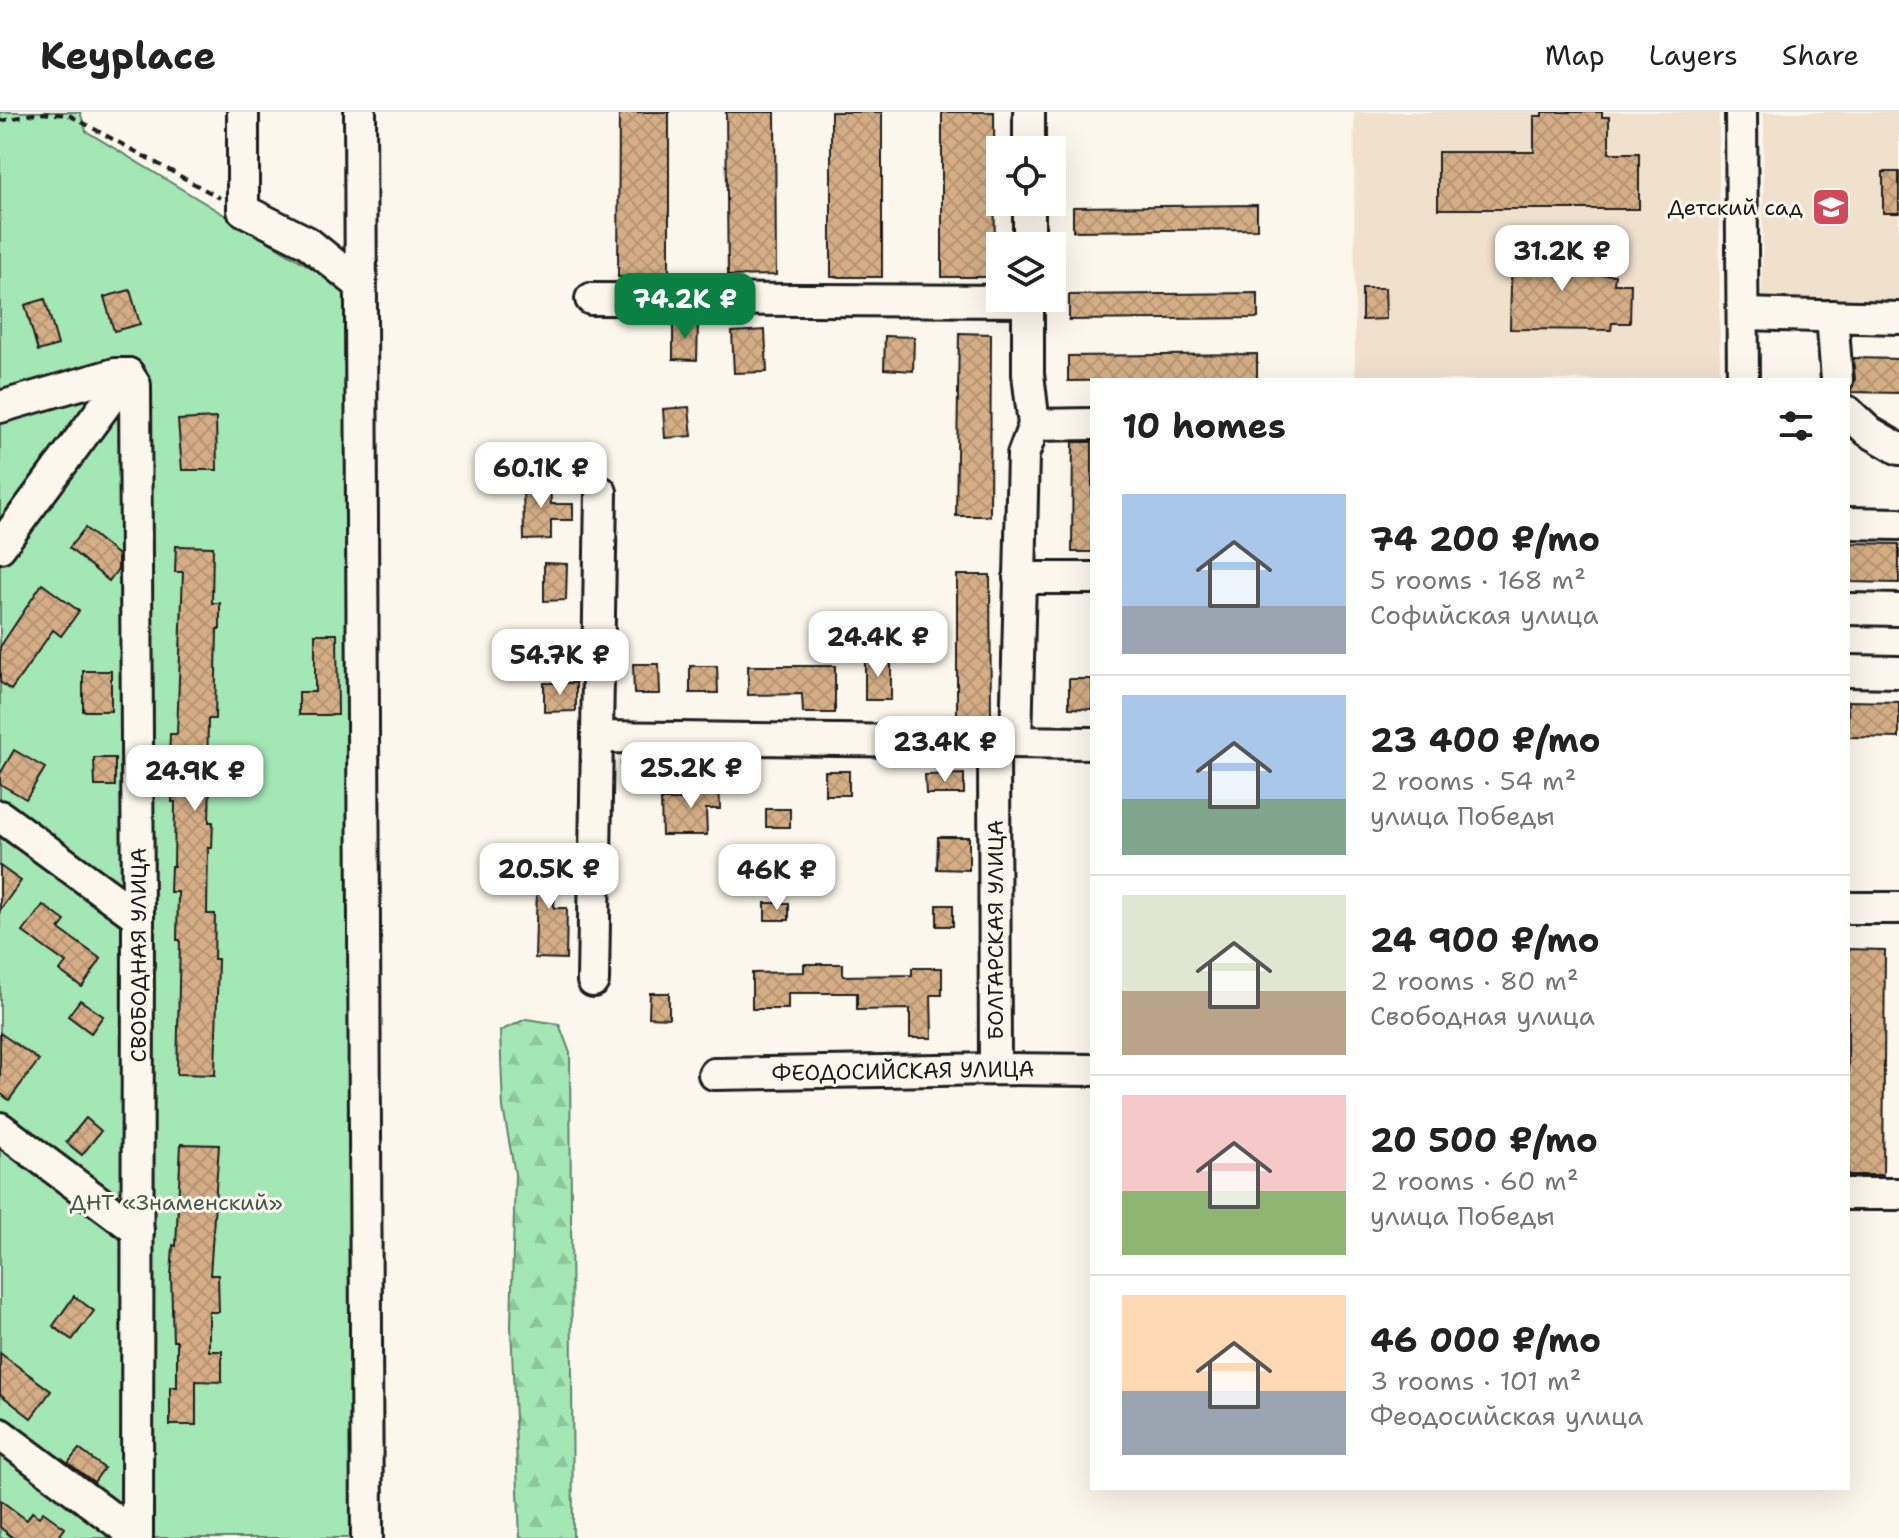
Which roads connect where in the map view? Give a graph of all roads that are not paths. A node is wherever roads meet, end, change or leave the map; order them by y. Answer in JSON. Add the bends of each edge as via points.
{"nodes":[{"id":1,"x":243,"y":112,"type":"edge"},
{"id":2,"x":360,"y":112,"type":"edge"},
{"id":3,"x":1029,"y":112,"type":"edge"},
{"id":4,"x":1741,"y":112,"type":"edge"},
{"id":5,"x":1029,"y":136,"type":"edge"},
{"id":6,"x":359,"y":284,"type":"junction"},
{"id":7,"x":591,"y":299,"type":"dead end"},
{"id":8,"x":986,"y":300,"type":"edge"},
{"id":9,"x":1028,"y":312,"type":"edge"},
{"id":10,"x":1744,"y":314,"type":"junction"},
{"id":11,"x":1832,"y":316,"type":"junction"},
{"id":12,"x":1899,"y":318,"type":"edge"},
{"id":13,"x":128,"y":374,"type":"junction"},
{"id":14,"x":1743,"y":378,"type":"edge"},
{"id":15,"x":1837,"y":378,"type":"edge"},
{"id":16,"x":0,"y":407,"type":"edge"},
{"id":17,"x":1850,"y":414,"type":"edge"},
{"id":18,"x":1090,"y":424,"type":"edge"},
{"id":19,"x":1034,"y":425,"type":"junction"},
{"id":20,"x":1899,"y":449,"type":"edge"},
{"id":21,"x":601,"y":492,"type":"dead end"},
{"id":22,"x":1850,"y":523,"type":"edge"},
{"id":23,"x":1899,"y":524,"type":"edge"},
{"id":24,"x":0,"y":547,"type":"edge"},
{"id":25,"x":1019,"y":578,"type":"junction"},
{"id":26,"x":1090,"y":578,"type":"edge"},
{"id":27,"x":1850,"y":609,"type":"edge"},
{"id":28,"x":1899,"y":610,"type":"edge"},
{"id":29,"x":1850,"y":671,"type":"edge"},
{"id":30,"x":1899,"y":672,"type":"edge"},
{"id":31,"x":597,"y":737,"type":"junction"},
{"id":32,"x":1005,"y":742,"type":"junction"},
{"id":33,"x":1090,"y":743,"type":"edge"},
{"id":34,"x":0,"y":816,"type":"edge"},
{"id":35,"x":1850,"y":908,"type":"edge"},
{"id":36,"x":1899,"y":908,"type":"edge"},
{"id":37,"x":138,"y":917,"type":"junction"},
{"id":38,"x":593,"y":981,"type":"dead end"},
{"id":39,"x":995,"y":1069,"type":"junction"},
{"id":40,"x":1090,"y":1070,"type":"edge"},
{"id":41,"x":714,"y":1074,"type":"dead end"},
{"id":42,"x":0,"y":1128,"type":"edge"},
{"id":43,"x":1850,"y":1194,"type":"edge"},
{"id":44,"x":1899,"y":1194,"type":"edge"},
{"id":45,"x":138,"y":1231,"type":"junction"},
{"id":46,"x":0,"y":1434,"type":"edge"},
{"id":47,"x":137,"y":1537,"type":"edge"},
{"id":48,"x":367,"y":1538,"type":"edge"}],
"edges":[{"from":1,"to":6,"type":"street","via":[[243,210],[307,242]]},
{"from":2,"to":6,"type":"street"},
{"from":3,"to":5,"type":"street"},
{"from":4,"to":10,"type":"street"},
{"from":6,"to":48,"type":"street"},
{"from":7,"to":8,"type":"street"},
{"from":9,"to":19,"type":"street"},
{"from":10,"to":11,"type":"street"},
{"from":10,"to":14,"type":"street"},
{"from":11,"to":12,"type":"street"},
{"from":11,"to":15,"type":"street"},
{"from":13,"to":16,"type":"street"},
{"from":13,"to":24,"type":"street"},
{"from":13,"to":37,"type":"street","name":"СВОБОДНАЯ УЛИЦА","via":[[135,385]]},
{"from":17,"to":20,"type":"street"},
{"from":18,"to":19,"type":"street"},
{"from":19,"to":25,"type":"street","name":"БОЛГАРСКАЯ УЛИЦА","via":[[1023,455]]},
{"from":21,"to":31,"type":"street"},
{"from":22,"to":23,"type":"street"},
{"from":25,"to":26,"type":"street"},
{"from":25,"to":32,"type":"street","name":"БОЛГАРСКАЯ УЛИЦА"},
{"from":27,"to":28,"type":"street"},
{"from":29,"to":30,"type":"street"},
{"from":31,"to":32,"type":"street"},
{"from":31,"to":38,"type":"street"},
{"from":32,"to":33,"type":"street"},
{"from":32,"to":39,"type":"street","name":"БОЛГАРСКАЯ УЛИЦА"},
{"from":34,"to":37,"type":"street"},
{"from":35,"to":36,"type":"street"},
{"from":37,"to":45,"type":"street","name":"СВОБОДНАЯ УЛИЦА"},
{"from":39,"to":40,"type":"street","name":"ФЕОДОСИЙСКАЯ УЛИЦА"},
{"from":39,"to":41,"type":"street","name":"ФЕОДОСИЙСКАЯ УЛИЦА"},
{"from":42,"to":45,"type":"street"},
{"from":43,"to":44,"type":"street"},
{"from":45,"to":47,"type":"street","name":"СВОБОДНАЯ УЛИЦА"},
{"from":46,"to":47,"type":"street"}]}
